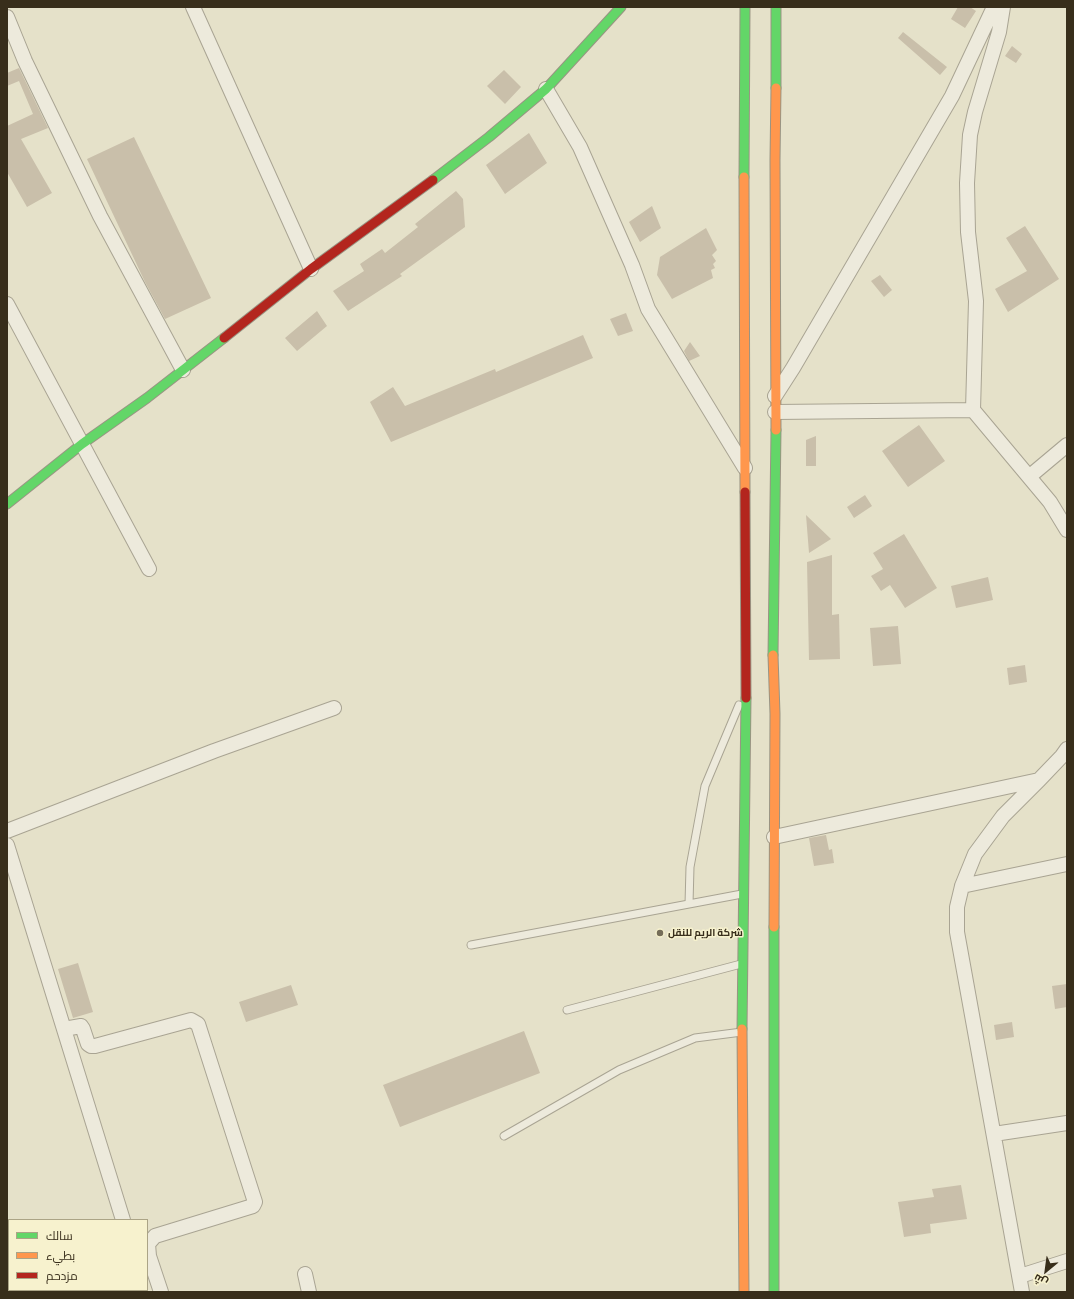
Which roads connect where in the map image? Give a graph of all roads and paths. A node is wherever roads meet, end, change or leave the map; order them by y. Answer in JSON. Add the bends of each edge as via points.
{"nodes":[{"id":1,"x":193,"y":7,"type":"edge"},
{"id":2,"x":621,"y":7,"type":"edge"},
{"id":3,"x":745,"y":7,"type":"edge"},
{"id":4,"x":776,"y":7,"type":"edge"},
{"id":5,"x":994,"y":7,"type":"edge"},
{"id":6,"x":1003,"y":7,"type":"edge"},
{"id":7,"x":7,"y":17,"type":"edge"},
{"id":8,"x":546,"y":90,"type":"junction"},
{"id":9,"x":311,"y":269,"type":"junction"},
{"id":10,"x":7,"y":304,"type":"edge"},
{"id":11,"x":183,"y":370,"type":"junction"},
{"id":12,"x":775,"y":396,"type":"junction"},
{"id":13,"x":973,"y":410,"type":"junction"},
{"id":14,"x":775,"y":412,"type":"junction"},
{"id":15,"x":82,"y":444,"type":"junction"},
{"id":16,"x":1067,"y":445,"type":"edge"},
{"id":17,"x":745,"y":468,"type":"junction"},
{"id":18,"x":1030,"y":476,"type":"junction"},
{"id":19,"x":7,"y":504,"type":"edge"},
{"id":20,"x":1067,"y":530,"type":"edge"},
{"id":21,"x":149,"y":569,"type":"dead end"},
{"id":22,"x":746,"y":689,"type":"junction"},
{"id":23,"x":334,"y":708,"type":"dead end"},
{"id":24,"x":1067,"y":749,"type":"edge"},
{"id":25,"x":1039,"y":780,"type":"junction"},
{"id":26,"x":7,"y":831,"type":"edge"},
{"id":27,"x":774,"y":837,"type":"junction"},
{"id":28,"x":7,"y":845,"type":"edge"},
{"id":29,"x":1067,"y":864,"type":"edge"},
{"id":30,"x":962,"y":886,"type":"junction"},
{"id":31,"x":744,"y":894,"type":"junction"},
{"id":32,"x":689,"y":904,"type":"junction"},
{"id":33,"x":471,"y":945,"type":"dead end"},
{"id":34,"x":743,"y":964,"type":"junction"},
{"id":35,"x":567,"y":1010,"type":"dead end"},
{"id":36,"x":64,"y":1029,"type":"junction"},
{"id":37,"x":742,"y":1032,"type":"junction"},
{"id":38,"x":1067,"y":1124,"type":"edge"},
{"id":39,"x":994,"y":1134,"type":"junction"},
{"id":40,"x":504,"y":1136,"type":"dead end"},
{"id":41,"x":123,"y":1219,"type":"edge"},
{"id":42,"x":1067,"y":1260,"type":"edge"},
{"id":43,"x":305,"y":1274,"type":"dead end"},
{"id":44,"x":1020,"y":1276,"type":"junction"},
{"id":45,"x":161,"y":1292,"type":"edge"},
{"id":46,"x":309,"y":1292,"type":"edge"},
{"id":47,"x":744,"y":1292,"type":"edge"},
{"id":48,"x":774,"y":1292,"type":"edge"},
{"id":49,"x":1022,"y":1292,"type":"edge"}],
"edges":[{"from":1,"to":9,"type":"street"},
{"from":2,"to":8,"type":"main road"},
{"from":3,"to":17,"type":"main road"},
{"from":4,"to":12,"type":"main road"},
{"from":5,"to":12,"type":"street","via":[[952,96]]},
{"from":6,"to":13,"type":"street","via":[[999,32],[970,135],[967,183],[968,232],[976,301]]},
{"from":7,"to":11,"type":"street","via":[[25,61],[100,216]]},
{"from":8,"to":9,"type":"main road","via":[[489,137]]},
{"from":8,"to":17,"type":"street","via":[[580,147],[632,265],[648,310]]},
{"from":9,"to":11,"type":"main road"},
{"from":10,"to":15,"type":"street"},
{"from":11,"to":15,"type":"main road"},
{"from":12,"to":14,"type":"main road"},
{"from":13,"to":14,"type":"street"},
{"from":13,"to":18,"type":"street"},
{"from":14,"to":27,"type":"main road","via":[[770,654],[775,714]]},
{"from":15,"to":19,"type":"main road"},
{"from":15,"to":21,"type":"street"},
{"from":16,"to":18,"type":"street"},
{"from":17,"to":22,"type":"main road","via":[[749,654]]},
{"from":18,"to":20,"type":"street"},
{"from":22,"to":31,"type":"main road"},
{"from":22,"to":32,"type":"lane","via":[[705,786],[690,867]]},
{"from":23,"to":26,"type":"street","via":[[214,751]]},
{"from":24,"to":25,"type":"street"},
{"from":25,"to":27,"type":"street"},
{"from":25,"to":30,"type":"street","via":[[1003,816],[975,854]]},
{"from":27,"to":48,"type":"main road"},
{"from":28,"to":36,"type":"street"},
{"from":29,"to":30,"type":"street"},
{"from":30,"to":39,"type":"street","via":[[957,907],[957,932]]},
{"from":31,"to":32,"type":"lane"},
{"from":31,"to":34,"type":"main road"},
{"from":32,"to":33,"type":"lane"},
{"from":34,"to":35,"type":"lane"},
{"from":34,"to":37,"type":"main road"},
{"from":36,"to":41,"type":"street"},
{"from":36,"to":45,"type":"street","via":[[81,1026],[88,1044],[95,1046],[191,1020],[198,1024],[255,1202],[253,1206],[155,1236],[148,1244],[149,1256]]},
{"from":37,"to":40,"type":"lane","via":[[695,1038],[626,1067]]},
{"from":37,"to":47,"type":"main road"},
{"from":38,"to":39,"type":"street"},
{"from":39,"to":44,"type":"street"},
{"from":42,"to":44,"type":"street"},
{"from":43,"to":46,"type":"street"},
{"from":44,"to":49,"type":"street"}]}
